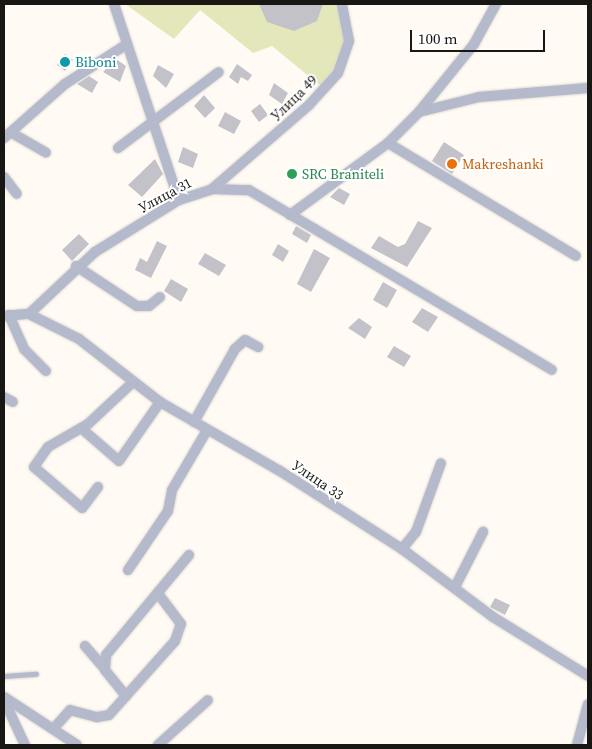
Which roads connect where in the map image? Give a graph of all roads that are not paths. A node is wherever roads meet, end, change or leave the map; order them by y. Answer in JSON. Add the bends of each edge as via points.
{"nodes":[{"id":1,"x":114,"y":4,"type":"edge"},
{"id":2,"x":342,"y":4,"type":"edge"},
{"id":3,"x":496,"y":4,"type":"edge"},
{"id":4,"x":127,"y":44,"type":"junction"},
{"id":5,"x":218,"y":72,"type":"dead end"},
{"id":6,"x":588,"y":88,"type":"edge"},
{"id":7,"x":419,"y":112,"type":"junction"},
{"id":8,"x":150,"y":120,"type":"junction"},
{"id":9,"x":8,"y":136,"type":"edge"},
{"id":10,"x":388,"y":143,"type":"junction"},
{"id":11,"x":118,"y":148,"type":"dead end"},
{"id":12,"x":46,"y":153,"type":"dead end"},
{"id":13,"x":4,"y":177,"type":"edge"},
{"id":14,"x":212,"y":189,"type":"junction"},
{"id":15,"x":17,"y":194,"type":"dead end"},
{"id":16,"x":179,"y":200,"type":"junction"},
{"id":17,"x":290,"y":214,"type":"junction"},
{"id":18,"x":576,"y":256,"type":"dead end"},
{"id":19,"x":76,"y":266,"type":"junction"},
{"id":20,"x":160,"y":297,"type":"dead end"},
{"id":21,"x":29,"y":314,"type":"junction"},
{"id":22,"x":7,"y":316,"type":"edge"},
{"id":23,"x":258,"y":347,"type":"dead end"},
{"id":24,"x":552,"y":370,"type":"dead end"},
{"id":25,"x":46,"y":371,"type":"dead end"},
{"id":26,"x":132,"y":383,"type":"junction"},
{"id":27,"x":160,"y":402,"type":"junction"},
{"id":28,"x":194,"y":422,"type":"junction"},
{"id":29,"x":81,"y":428,"type":"junction"},
{"id":30,"x":207,"y":430,"type":"junction"},
{"id":31,"x":441,"y":462,"type":"dead end"},
{"id":32,"x":98,"y":487,"type":"dead end"},
{"id":33,"x":483,"y":532,"type":"dead end"},
{"id":34,"x":402,"y":549,"type":"junction"},
{"id":35,"x":189,"y":555,"type":"dead end"},
{"id":36,"x":128,"y":570,"type":"dead end"},
{"id":37,"x":454,"y":587,"type":"junction"},
{"id":38,"x":159,"y":594,"type":"junction"},
{"id":39,"x":85,"y":646,"type":"dead end"},
{"id":40,"x":105,"y":670,"type":"junction"},
{"id":41,"x":36,"y":674,"type":"dead end"},
{"id":42,"x":4,"y":676,"type":"edge"},
{"id":43,"x":588,"y":676,"type":"edge"},
{"id":44,"x":126,"y":696,"type":"junction"},
{"id":45,"x":4,"y":698,"type":"edge"},
{"id":46,"x":208,"y":700,"type":"dead end"},
{"id":47,"x":588,"y":704,"type":"edge"},
{"id":48,"x":4,"y":714,"type":"edge"},
{"id":49,"x":14,"y":720,"type":"junction"},
{"id":50,"x":54,"y":728,"type":"junction"},
{"id":51,"x":23,"y":744,"type":"edge"},
{"id":52,"x":77,"y":745,"type":"edge"},
{"id":53,"x":158,"y":745,"type":"edge"},
{"id":54,"x":577,"y":745,"type":"edge"}],
"edges":[{"from":1,"to":4,"type":"street"},
{"from":2,"to":14,"type":"street","name":"Улица 49","via":[[349,41],[338,73],[309,105]]},
{"from":3,"to":7,"type":"street","via":[[474,44]]},
{"from":4,"to":8,"type":"street"},
{"from":4,"to":9,"type":"street","via":[[65,84]]},
{"from":5,"to":8,"type":"street"},
{"from":6,"to":7,"type":"street","via":[[479,97]]},
{"from":7,"to":10,"type":"street"},
{"from":8,"to":11,"type":"street"},
{"from":8,"to":16,"type":"street"},
{"from":9,"to":12,"type":"street"},
{"from":10,"to":17,"type":"street"},
{"from":10,"to":18,"type":"street"},
{"from":13,"to":15,"type":"street"},
{"from":14,"to":16,"type":"street","name":"Улица 31"},
{"from":14,"to":17,"type":"street","name":"Улица 31","via":[[249,190]]},
{"from":16,"to":19,"type":"street","name":"Улица 31"},
{"from":17,"to":24,"type":"street","name":"Улица 31"},
{"from":19,"to":20,"type":"street","via":[[137,306],[149,306]]},
{"from":19,"to":21,"type":"street","name":"Улица 31"},
{"from":21,"to":22,"type":"street"},
{"from":21,"to":26,"type":"street","name":"Улица 33","via":[[80,339]]},
{"from":22,"to":25,"type":"street","via":[[24,349]]},
{"from":23,"to":28,"type":"street","via":[[245,340],[235,349]]},
{"from":26,"to":27,"type":"street","name":"Улица 33"},
{"from":26,"to":29,"type":"street"},
{"from":27,"to":28,"type":"street","name":"Улица 33"},
{"from":27,"to":29,"type":"street","via":[[119,461]]},
{"from":28,"to":30,"type":"street","name":"Улица 33"},
{"from":29,"to":32,"type":"street","via":[[48,447],[34,467],[82,508]]},
{"from":30,"to":34,"type":"street","name":"Улица 33","via":[[257,456]]},
{"from":30,"to":36,"type":"street","via":[[172,490],[168,511]]},
{"from":31,"to":34,"type":"street","via":[[416,532]]},
{"from":33,"to":37,"type":"street"},
{"from":34,"to":37,"type":"street","name":"Улица 33"},
{"from":35,"to":38,"type":"street"},
{"from":37,"to":43,"type":"street","name":"Улица 33","via":[[493,617]]},
{"from":38,"to":40,"type":"street","via":[[142,607],[106,655]]},
{"from":38,"to":44,"type":"street","via":[[178,617],[179,633]]},
{"from":39,"to":40,"type":"street"},
{"from":40,"to":44,"type":"street"},
{"from":41,"to":42,"type":"lane"},
{"from":44,"to":50,"type":"street","via":[[109,715],[97,717],[70,710]]},
{"from":45,"to":49,"type":"street"},
{"from":45,"to":50,"type":"street"},
{"from":46,"to":53,"type":"street"},
{"from":47,"to":54,"type":"street"},
{"from":48,"to":49,"type":"street"},
{"from":49,"to":51,"type":"street"},
{"from":50,"to":52,"type":"street"}]}
